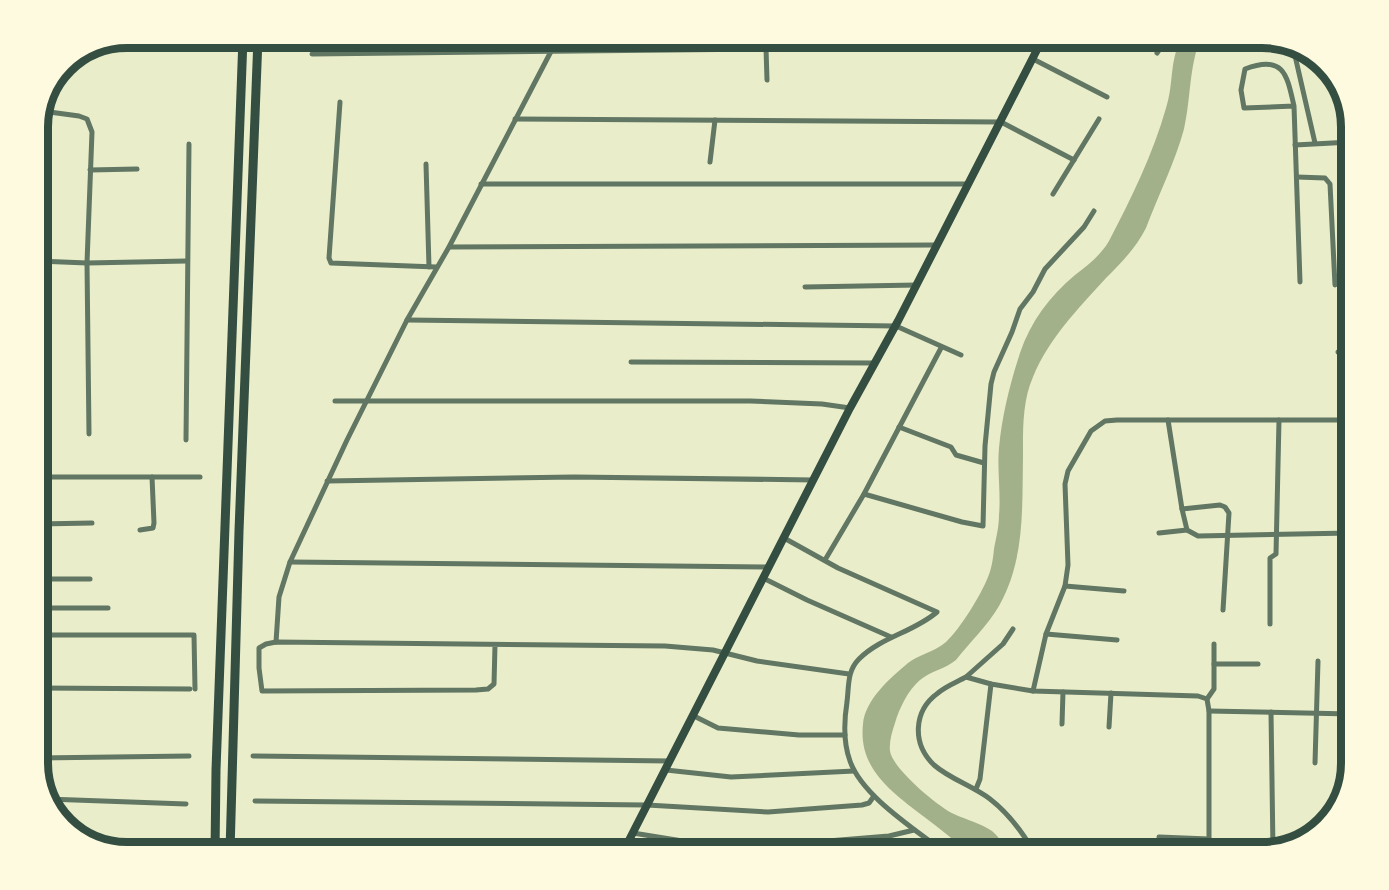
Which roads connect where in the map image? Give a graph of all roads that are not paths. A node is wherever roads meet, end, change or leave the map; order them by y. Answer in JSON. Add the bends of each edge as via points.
{"nodes":[{"id":1,"x":243,"y":48,"type":"edge"},
{"id":2,"x":258,"y":48,"type":"edge"},
{"id":3,"x":553,"y":48,"type":"edge"},
{"id":4,"x":766,"y":48,"type":"joint"},
{"id":5,"x":1038,"y":48,"type":"edge"},
{"id":6,"x":1160,"y":48,"type":"edge"},
{"id":7,"x":552,"y":51,"type":"junction"},
{"id":8,"x":1157,"y":53,"type":"dead end"},
{"id":9,"x":312,"y":54,"type":"dead end"},
{"id":10,"x":1295,"y":55,"type":"edge"},
{"id":11,"x":1033,"y":59,"type":"junction"},
{"id":12,"x":767,"y":80,"type":"dead end"},
{"id":13,"x":1107,"y":97,"type":"dead end"},
{"id":14,"x":340,"y":102,"type":"dead end"},
{"id":15,"x":1294,"y":106,"type":"junction"},
{"id":16,"x":50,"y":112,"type":"edge"},
{"id":17,"x":515,"y":119,"type":"junction"},
{"id":18,"x":1099,"y":119,"type":"dead end"},
{"id":19,"x":715,"y":120,"type":"junction"},
{"id":20,"x":1000,"y":122,"type":"junction"},
{"id":21,"x":1341,"y":142,"type":"edge"},
{"id":22,"x":1315,"y":143,"type":"junction"},
{"id":23,"x":189,"y":144,"type":"dead end"},
{"id":24,"x":1295,"y":145,"type":"junction"},
{"id":25,"x":1074,"y":160,"type":"junction"},
{"id":26,"x":710,"y":162,"type":"dead end"},
{"id":27,"x":426,"y":164,"type":"dead end"},
{"id":28,"x":90,"y":170,"type":"junction"},
{"id":29,"x":137,"y":170,"type":"dead end"},
{"id":30,"x":1297,"y":177,"type":"junction"},
{"id":31,"x":481,"y":184,"type":"junction"},
{"id":32,"x":968,"y":184,"type":"junction"},
{"id":33,"x":1053,"y":194,"type":"dead end"},
{"id":34,"x":1094,"y":211,"type":"dead end"},
{"id":35,"x":936,"y":245,"type":"junction"},
{"id":36,"x":449,"y":247,"type":"junction"},
{"id":37,"x":48,"y":261,"type":"edge"},
{"id":38,"x":187,"y":261,"type":"junction"},
{"id":39,"x":87,"y":263,"type":"junction"},
{"id":40,"x":429,"y":267,"type":"junction"},
{"id":41,"x":436,"y":267,"type":"junction"},
{"id":42,"x":1300,"y":282,"type":"dead end"},
{"id":43,"x":917,"y":285,"type":"junction"},
{"id":44,"x":1335,"y":285,"type":"dead end"},
{"id":45,"x":806,"y":287,"type":"dead end"},
{"id":46,"x":407,"y":320,"type":"junction"},
{"id":47,"x":896,"y":326,"type":"junction"},
{"id":48,"x":942,"y":348,"type":"junction"},
{"id":49,"x":962,"y":355,"type":"dead end"},
{"id":50,"x":632,"y":362,"type":"dead end"},
{"id":51,"x":874,"y":363,"type":"junction"},
{"id":52,"x":335,"y":401,"type":"dead end"},
{"id":53,"x":368,"y":401,"type":"junction"},
{"id":54,"x":850,"y":408,"type":"junction"},
{"id":55,"x":1168,"y":420,"type":"junction"},
{"id":56,"x":1279,"y":420,"type":"junction"},
{"id":57,"x":1341,"y":420,"type":"edge"},
{"id":58,"x":899,"y":428,"type":"junction"},
{"id":59,"x":89,"y":434,"type":"dead end"},
{"id":60,"x":186,"y":440,"type":"dead end"},
{"id":61,"x":984,"y":464,"type":"junction"},
{"id":62,"x":48,"y":477,"type":"edge"},
{"id":63,"x":152,"y":477,"type":"junction"},
{"id":64,"x":200,"y":477,"type":"dead end"},
{"id":65,"x":814,"y":480,"type":"junction"},
{"id":66,"x":327,"y":481,"type":"junction"},
{"id":67,"x":864,"y":494,"type":"junction"},
{"id":68,"x":1182,"y":509,"type":"junction"},
{"id":69,"x":92,"y":523,"type":"dead end"},
{"id":70,"x":48,"y":524,"type":"edge"},
{"id":71,"x":140,"y":530,"type":"dead end"},
{"id":72,"x":1187,"y":530,"type":"junction"},
{"id":73,"x":1158,"y":533,"type":"dead end"},
{"id":74,"x":1341,"y":534,"type":"edge"},
{"id":75,"x":1228,"y":535,"type":"junction"},
{"id":76,"x":1276,"y":535,"type":"junction"},
{"id":77,"x":784,"y":538,"type":"junction"},
{"id":78,"x":825,"y":560,"type":"junction"},
{"id":79,"x":290,"y":562,"type":"junction"},
{"id":80,"x":768,"y":567,"type":"junction"},
{"id":81,"x":763,"y":578,"type":"junction"},
{"id":82,"x":48,"y":579,"type":"edge"},
{"id":83,"x":90,"y":579,"type":"dead end"},
{"id":84,"x":1065,"y":586,"type":"junction"},
{"id":85,"x":1124,"y":591,"type":"dead end"},
{"id":86,"x":48,"y":608,"type":"edge"},
{"id":87,"x":108,"y":608,"type":"dead end"},
{"id":88,"x":1222,"y":610,"type":"dead end"},
{"id":89,"x":1270,"y":624,"type":"dead end"},
{"id":90,"x":1013,"y":629,"type":"dead end"},
{"id":91,"x":1046,"y":634,"type":"junction"},
{"id":92,"x":48,"y":635,"type":"edge"},
{"id":93,"x":891,"y":637,"type":"junction"},
{"id":94,"x":1117,"y":640,"type":"dead end"},
{"id":95,"x":276,"y":642,"type":"junction"},
{"id":96,"x":1214,"y":644,"type":"dead end"},
{"id":97,"x":495,"y":645,"type":"junction"},
{"id":98,"x":726,"y":653,"type":"junction"},
{"id":99,"x":1318,"y":662,"type":"dead end"},
{"id":100,"x":1214,"y":664,"type":"junction"},
{"id":101,"x":1258,"y":664,"type":"dead end"},
{"id":102,"x":849,"y":674,"type":"junction"},
{"id":103,"x":966,"y":677,"type":"junction"},
{"id":104,"x":991,"y":684,"type":"junction"},
{"id":105,"x":48,"y":688,"type":"edge"},
{"id":106,"x":1033,"y":691,"type":"junction"},
{"id":107,"x":1063,"y":692,"type":"junction"},
{"id":108,"x":1111,"y":693,"type":"junction"},
{"id":109,"x":1208,"y":699,"type":"junction"},
{"id":110,"x":1209,"y":711,"type":"junction"},
{"id":111,"x":1271,"y":712,"type":"junction"},
{"id":112,"x":1316,"y":713,"type":"junction"},
{"id":113,"x":1341,"y":714,"type":"edge"},
{"id":114,"x":694,"y":716,"type":"junction"},
{"id":115,"x":1062,"y":724,"type":"dead end"},
{"id":116,"x":1109,"y":727,"type":"dead end"},
{"id":117,"x":845,"y":735,"type":"junction"},
{"id":118,"x":189,"y":756,"type":"dead end"},
{"id":119,"x":253,"y":756,"type":"dead end"},
{"id":120,"x":48,"y":758,"type":"edge"},
{"id":121,"x":670,"y":761,"type":"junction"},
{"id":122,"x":1315,"y":763,"type":"dead end"},
{"id":123,"x":666,"y":770,"type":"junction"},
{"id":124,"x":854,"y":771,"type":"junction"},
{"id":125,"x":976,"y":789,"type":"junction"},
{"id":126,"x":874,"y":796,"type":"junction"},
{"id":127,"x":58,"y":799,"type":"edge"},
{"id":128,"x":255,"y":801,"type":"dead end"},
{"id":129,"x":186,"y":804,"type":"dead end"},
{"id":130,"x":647,"y":805,"type":"junction"},
{"id":131,"x":914,"y":830,"type":"junction"},
{"id":132,"x":633,"y":833,"type":"junction"},
{"id":133,"x":1160,"y":837,"type":"dead end"},
{"id":134,"x":1209,"y":839,"type":"joint"},
{"id":135,"x":1273,"y":841,"type":"edge"},
{"id":136,"x":215,"y":842,"type":"edge"},
{"id":137,"x":230,"y":842,"type":"edge"},
{"id":138,"x":628,"y":842,"type":"edge"},
{"id":139,"x":689,"y":842,"type":"edge"},
{"id":140,"x":816,"y":842,"type":"edge"},
{"id":141,"x":930,"y":842,"type":"edge"},
{"id":142,"x":1026,"y":842,"type":"edge"}],
"edges":[{"from":1,"to":136,"type":"highway"},
{"from":2,"to":137,"type":"highway"},
{"from":3,"to":7,"type":"street"},
{"from":4,"to":7,"type":"street"},
{"from":4,"to":12,"type":"street"},
{"from":5,"to":11,"type":"main road"},
{"from":6,"to":8,"type":"street"},
{"from":7,"to":9,"type":"street"},
{"from":7,"to":17,"type":"street"},
{"from":10,"to":22,"type":"street"},
{"from":11,"to":13,"type":"street"},
{"from":11,"to":20,"type":"main road"},
{"from":14,"to":40,"type":"street","via":[[331,263]]},
{"from":15,"to":15,"type":"street","via":[[1283,70],[1266,65],[1245,69],[1241,90],[1244,108]]},
{"from":15,"to":24,"type":"street"},
{"from":16,"to":28,"type":"street","via":[[87,119],[92,132]]},
{"from":17,"to":19,"type":"street"},
{"from":17,"to":31,"type":"street"},
{"from":18,"to":25,"type":"street"},
{"from":19,"to":20,"type":"street"},
{"from":19,"to":26,"type":"street"},
{"from":20,"to":25,"type":"street"},
{"from":20,"to":32,"type":"main road"},
{"from":21,"to":22,"type":"street"},
{"from":22,"to":24,"type":"street"},
{"from":23,"to":38,"type":"street"},
{"from":24,"to":30,"type":"street"},
{"from":25,"to":33,"type":"street"},
{"from":27,"to":40,"type":"street"},
{"from":28,"to":29,"type":"street"},
{"from":28,"to":39,"type":"street"},
{"from":30,"to":42,"type":"street"},
{"from":30,"to":44,"type":"street","via":[[1325,178],[1330,184]]},
{"from":31,"to":32,"type":"street"},
{"from":31,"to":36,"type":"street"},
{"from":32,"to":35,"type":"main road"},
{"from":34,"to":61,"type":"street","via":[[1047,266],[1020,309],[991,384]]},
{"from":35,"to":36,"type":"street"},
{"from":35,"to":43,"type":"main road"},
{"from":36,"to":41,"type":"street"},
{"from":37,"to":39,"type":"street"},
{"from":38,"to":39,"type":"street"},
{"from":38,"to":60,"type":"street"},
{"from":39,"to":59,"type":"street"},
{"from":40,"to":41,"type":"street"},
{"from":41,"to":46,"type":"street"},
{"from":43,"to":45,"type":"street"},
{"from":43,"to":47,"type":"main road"},
{"from":46,"to":47,"type":"street"},
{"from":46,"to":53,"type":"street"},
{"from":47,"to":48,"type":"street"},
{"from":47,"to":51,"type":"main road"},
{"from":48,"to":49,"type":"street"},
{"from":48,"to":58,"type":"street"},
{"from":50,"to":51,"type":"street"},
{"from":51,"to":54,"type":"main road"},
{"from":52,"to":53,"type":"street"},
{"from":53,"to":54,"type":"street","via":[[750,400]]},
{"from":53,"to":66,"type":"street"},
{"from":54,"to":65,"type":"main road"},
{"from":55,"to":56,"type":"street"},
{"from":55,"to":68,"type":"street"},
{"from":55,"to":84,"type":"street","via":[[1105,421],[1083,443],[1065,484]]},
{"from":56,"to":57,"type":"street"},
{"from":56,"to":76,"type":"street"},
{"from":58,"to":61,"type":"street"},
{"from":58,"to":67,"type":"street"},
{"from":61,"to":67,"type":"street","via":[[983,526]]},
{"from":62,"to":63,"type":"street"},
{"from":63,"to":64,"type":"street"},
{"from":63,"to":71,"type":"street","via":[[153,528]]},
{"from":65,"to":66,"type":"street","via":[[574,477]]},
{"from":65,"to":77,"type":"main road"},
{"from":66,"to":79,"type":"street"},
{"from":67,"to":78,"type":"street"},
{"from":68,"to":72,"type":"street"},
{"from":68,"to":75,"type":"street","via":[[1225,507],[1229,513]]},
{"from":69,"to":70,"type":"street"},
{"from":72,"to":73,"type":"street"},
{"from":72,"to":75,"type":"street","via":[[1198,536]]},
{"from":74,"to":76,"type":"street"},
{"from":75,"to":76,"type":"street"},
{"from":75,"to":88,"type":"street"},
{"from":76,"to":89,"type":"street","via":[[1276,554],[1270,558]]},
{"from":77,"to":78,"type":"street"},
{"from":77,"to":80,"type":"main road"},
{"from":78,"to":93,"type":"street","via":[[937,612]]},
{"from":79,"to":80,"type":"street"},
{"from":79,"to":95,"type":"street","via":[[279,597]]},
{"from":80,"to":81,"type":"main road"},
{"from":81,"to":93,"type":"street"},
{"from":81,"to":98,"type":"main road"},
{"from":82,"to":83,"type":"street"},
{"from":84,"to":85,"type":"street"},
{"from":84,"to":91,"type":"street"},
{"from":86,"to":87,"type":"street"},
{"from":90,"to":103,"type":"street","via":[[1003,644]]},
{"from":91,"to":94,"type":"street"},
{"from":91,"to":106,"type":"street"},
{"from":92,"to":105,"type":"street","via":[[194,634],[193,689]]},
{"from":93,"to":102,"type":"street","via":[[860,657]]},
{"from":95,"to":97,"type":"street"},
{"from":95,"to":97,"type":"street","via":[[259,648],[262,691],[488,689],[494,684]]},
{"from":96,"to":100,"type":"street"},
{"from":97,"to":98,"type":"street","via":[[665,646]]},
{"from":98,"to":102,"type":"street"},
{"from":98,"to":114,"type":"main road"},
{"from":99,"to":112,"type":"street"},
{"from":100,"to":101,"type":"street"},
{"from":100,"to":109,"type":"street","via":[[1213,691]]},
{"from":102,"to":117,"type":"street"},
{"from":103,"to":104,"type":"street"},
{"from":103,"to":125,"type":"street","via":[[930,701],[919,718],[918,735],[923,752],[935,765]]},
{"from":104,"to":106,"type":"street"},
{"from":104,"to":125,"type":"street"},
{"from":106,"to":107,"type":"street"},
{"from":107,"to":108,"type":"street"},
{"from":107,"to":115,"type":"street"},
{"from":108,"to":109,"type":"street"},
{"from":108,"to":116,"type":"street"},
{"from":109,"to":110,"type":"street"},
{"from":110,"to":111,"type":"street"},
{"from":110,"to":134,"type":"street"},
{"from":111,"to":112,"type":"street"},
{"from":111,"to":135,"type":"street"},
{"from":112,"to":113,"type":"street"},
{"from":112,"to":122,"type":"street"},
{"from":114,"to":117,"type":"street","via":[[718,728]]},
{"from":114,"to":121,"type":"main road"},
{"from":117,"to":124,"type":"street"},
{"from":118,"to":120,"type":"street"},
{"from":119,"to":121,"type":"street"},
{"from":121,"to":123,"type":"main road"},
{"from":123,"to":124,"type":"street","via":[[731,777]]},
{"from":123,"to":130,"type":"main road"},
{"from":124,"to":126,"type":"street"},
{"from":125,"to":142,"type":"street","via":[[1001,808]]},
{"from":126,"to":130,"type":"street","via":[[864,804],[788,812]]},
{"from":126,"to":131,"type":"street"},
{"from":127,"to":129,"type":"street"},
{"from":128,"to":130,"type":"street"},
{"from":130,"to":132,"type":"main road"},
{"from":131,"to":140,"type":"street"},
{"from":131,"to":141,"type":"street"},
{"from":132,"to":138,"type":"main road"},
{"from":132,"to":139,"type":"street"},
{"from":133,"to":134,"type":"street"}]}
